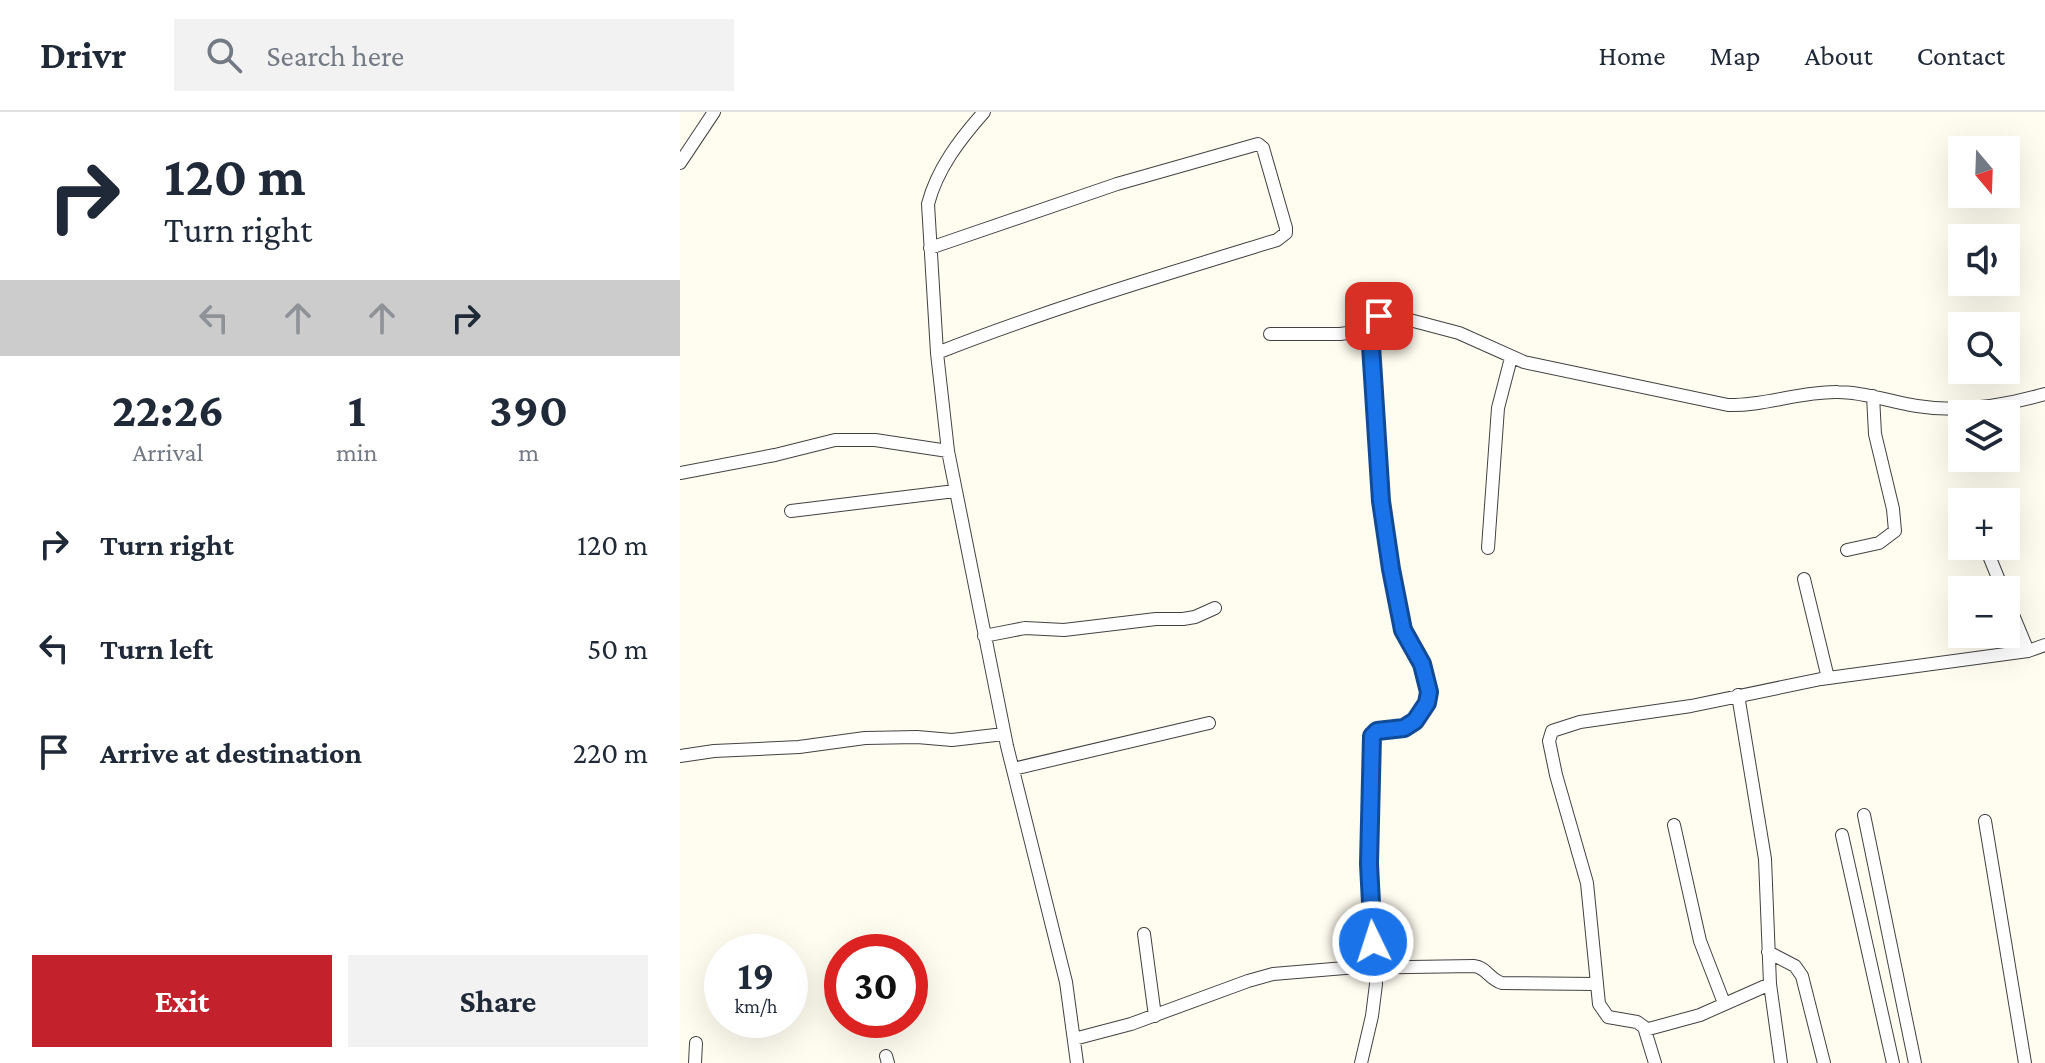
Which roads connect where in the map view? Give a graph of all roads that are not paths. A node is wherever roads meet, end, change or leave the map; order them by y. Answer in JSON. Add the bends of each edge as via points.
{"nodes":[{"id":1,"x":714,"y":112,"type":"edge"},
{"id":2,"x":984,"y":112,"type":"edge"},
{"id":3,"x":680,"y":163,"type":"edge"},
{"id":4,"x":930,"y":248,"type":"junction"},
{"id":5,"x":1370,"y":330,"type":"junction"},
{"id":6,"x":1270,"y":334,"type":"dead end"},
{"id":7,"x":937,"y":353,"type":"junction"},
{"id":8,"x":1511,"y":358,"type":"junction"},
{"id":9,"x":2045,"y":394,"type":"edge"},
{"id":10,"x":1873,"y":396,"type":"junction"},
{"id":11,"x":948,"y":451,"type":"junction"},
{"id":12,"x":680,"y":473,"type":"edge"},
{"id":13,"x":955,"y":491,"type":"junction"},
{"id":14,"x":791,"y":511,"type":"dead end"},
{"id":15,"x":1488,"y":548,"type":"dead end"},
{"id":16,"x":1847,"y":550,"type":"dead end"},
{"id":17,"x":1804,"y":579,"type":"dead end"},
{"id":18,"x":1215,"y":608,"type":"dead end"},
{"id":19,"x":2020,"y":632,"type":"edge"},
{"id":20,"x":984,"y":636,"type":"junction"},
{"id":21,"x":2045,"y":645,"type":"edge"},
{"id":22,"x":2028,"y":651,"type":"junction"},
{"id":23,"x":1828,"y":678,"type":"junction"},
{"id":24,"x":1738,"y":695,"type":"junction"},
{"id":25,"x":1209,"y":723,"type":"dead end"},
{"id":26,"x":1004,"y":734,"type":"junction"},
{"id":27,"x":680,"y":756,"type":"edge"},
{"id":28,"x":1013,"y":769,"type":"junction"},
{"id":29,"x":1864,"y":815,"type":"dead end"},
{"id":30,"x":1985,"y":821,"type":"dead end"},
{"id":31,"x":1674,"y":825,"type":"dead end"},
{"id":32,"x":1842,"y":835,"type":"dead end"},
{"id":33,"x":1144,"y":934,"type":"dead end"},
{"id":34,"x":1768,"y":952,"type":"junction"},
{"id":35,"x":1376,"y":968,"type":"junction"},
{"id":36,"x":1596,"y":984,"type":"junction"},
{"id":37,"x":1770,"y":984,"type":"junction"},
{"id":38,"x":1724,"y":1003,"type":"junction"},
{"id":39,"x":1155,"y":1016,"type":"junction"},
{"id":40,"x":1645,"y":1030,"type":"junction"},
{"id":41,"x":1074,"y":1039,"type":"junction"},
{"id":42,"x":696,"y":1043,"type":"dead end"},
{"id":43,"x":695,"y":1063,"type":"edge"},
{"id":44,"x":1077,"y":1063,"type":"edge"},
{"id":45,"x":1361,"y":1063,"type":"edge"},
{"id":46,"x":1655,"y":1063,"type":"edge"},
{"id":47,"x":1781,"y":1063,"type":"edge"},
{"id":48,"x":1824,"y":1063,"type":"edge"},
{"id":49,"x":1893,"y":1063,"type":"edge"},
{"id":50,"x":1915,"y":1063,"type":"edge"},
{"id":51,"x":2025,"y":1063,"type":"edge"}],
"edges":[{"from":1,"to":3,"type":"street"},
{"from":2,"to":4,"type":"street","via":[[933,187],[928,204]]},
{"from":4,"to":7,"type":"street"},
{"from":4,"to":7,"type":"street","via":[[1117,184],[1258,144],[1286,228],[1277,240],[1148,278]]},
{"from":5,"to":6,"type":"street"},
{"from":5,"to":8,"type":"street","via":[[1374,320],[1387,314],[1459,333]]},
{"from":5,"to":35,"type":"street","via":[[1381,501],[1391,569],[1403,630],[1422,664],[1429,692],[1415,721],[1372,736],[1369,864]]},
{"from":7,"to":11,"type":"street"},
{"from":8,"to":10,"type":"street","via":[[1728,405],[1811,393]]},
{"from":8,"to":15,"type":"street","via":[[1498,408]]},
{"from":9,"to":10,"type":"street","via":[[1962,408],[1915,406]]},
{"from":10,"to":16,"type":"street","via":[[1875,434],[1895,531],[1879,543]]},
{"from":11,"to":12,"type":"street","via":[[835,440]]},
{"from":11,"to":13,"type":"street"},
{"from":13,"to":14,"type":"street"},
{"from":13,"to":20,"type":"street"},
{"from":17,"to":23,"type":"street"},
{"from":18,"to":20,"type":"street","via":[[1183,619],[1064,630],[1025,628]]},
{"from":19,"to":22,"type":"street"},
{"from":20,"to":26,"type":"street"},
{"from":21,"to":22,"type":"street"},
{"from":22,"to":23,"type":"street"},
{"from":23,"to":24,"type":"street"},
{"from":24,"to":34,"type":"street","via":[[1765,859]]},
{"from":24,"to":36,"type":"street","via":[[1580,722],[1549,734],[1587,883]]},
{"from":25,"to":28,"type":"street"},
{"from":26,"to":27,"type":"street","via":[[952,740],[865,738]]},
{"from":26,"to":28,"type":"street"},
{"from":28,"to":41,"type":"street","via":[[1054,928]]},
{"from":29,"to":50,"type":"street"},
{"from":30,"to":51,"type":"street"},
{"from":31,"to":38,"type":"street","via":[[1700,941]]},
{"from":32,"to":49,"type":"street"},
{"from":33,"to":39,"type":"street"},
{"from":34,"to":37,"type":"street"},
{"from":34,"to":48,"type":"street","via":[[1795,966],[1802,976]]},
{"from":35,"to":36,"type":"street","via":[[1478,966],[1502,983]]},
{"from":35,"to":39,"type":"street","via":[[1261,977]]},
{"from":35,"to":45,"type":"street"},
{"from":36,"to":40,"type":"street","via":[[1599,1004],[1608,1017],[1637,1022]]},
{"from":37,"to":38,"type":"street"},
{"from":37,"to":47,"type":"street"},
{"from":38,"to":40,"type":"street","via":[[1681,1022]]},
{"from":39,"to":41,"type":"street"},
{"from":40,"to":46,"type":"street"},
{"from":41,"to":44,"type":"street"},
{"from":42,"to":43,"type":"street"}]}
